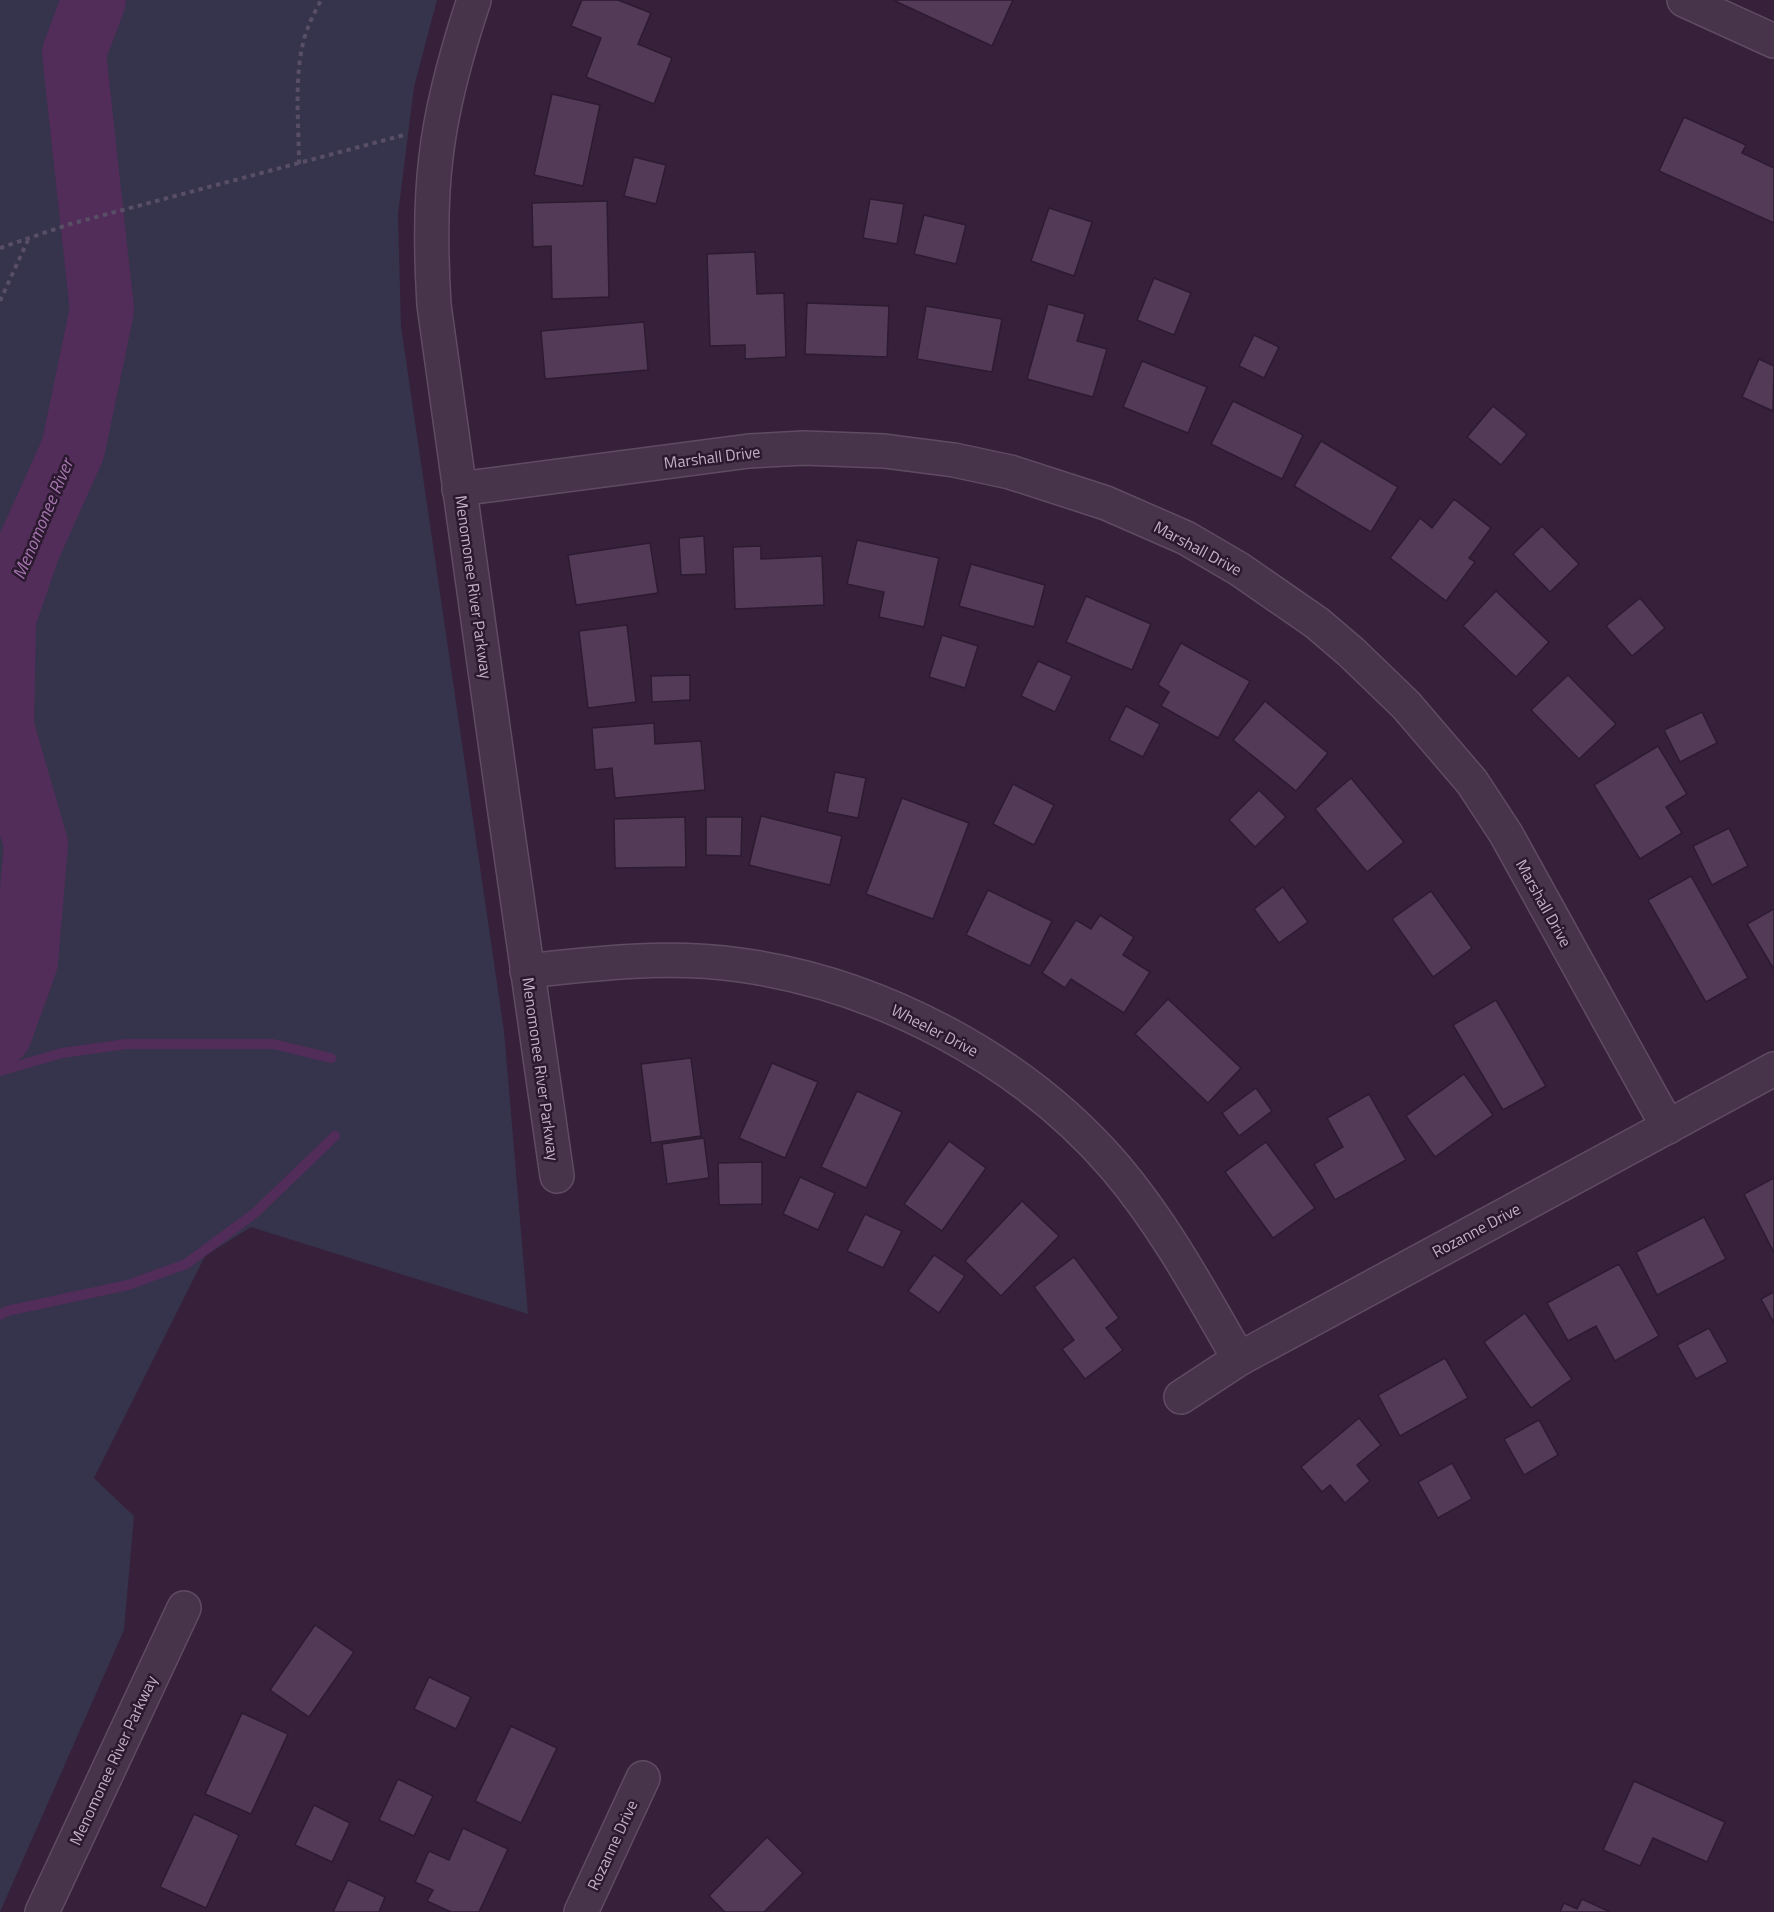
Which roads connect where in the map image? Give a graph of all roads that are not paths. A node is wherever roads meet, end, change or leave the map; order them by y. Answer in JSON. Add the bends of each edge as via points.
{"nodes":[{"id":1,"x":474,"y":0,"type":"edge"},
{"id":2,"x":1684,"y":0,"type":"edge"},
{"id":3,"x":1774,"y":41,"type":"edge"},
{"id":4,"x":459,"y":489,"type":"junction"},
{"id":5,"x":527,"y":971,"type":"junction"},
{"id":6,"x":1774,"y":1069,"type":"edge"},
{"id":7,"x":1668,"y":1127,"type":"junction"},
{"id":8,"x":557,"y":1176,"type":"dead end"},
{"id":9,"x":1239,"y":1359,"type":"junction"},
{"id":10,"x":1181,"y":1397,"type":"dead end"},
{"id":11,"x":184,"y":1608,"type":"dead end"},
{"id":12,"x":643,"y":1778,"type":"dead end"},
{"id":13,"x":42,"y":1912,"type":"edge"},
{"id":14,"x":581,"y":1912,"type":"edge"}],
"edges":[{"from":1,"to":4,"type":"street","name":"Menomonee River Parkway","via":[[456,54],[436,157],[431,248],[434,304]]},
{"from":2,"to":3,"type":"street"},
{"from":4,"to":5,"type":"street","name":"Menomonee River Parkway"},
{"from":4,"to":7,"type":"street","name":"Marshall Drive","via":[[749,451],[884,451],[1010,472],[1106,503],[1186,538],[1239,569],[1317,623],[1351,652],[1406,705],[1472,782],[1506,834]]},
{"from":5,"to":8,"type":"street","name":"Menomonee River Parkway"},
{"from":5,"to":9,"type":"street","name":"Wheeler Drive","via":[[630,960],[740,965],[872,998],[964,1042],[1030,1086],[1115,1166],[1178,1252]]},
{"from":6,"to":7,"type":"street","name":"Rozanne Drive"},
{"from":7,"to":9,"type":"street","name":"Rozanne Drive"},
{"from":9,"to":10,"type":"street","name":"Rozanne Drive"},
{"from":11,"to":13,"type":"street","name":"Menomonee River Parkway"},
{"from":12,"to":14,"type":"street","name":"Rozanne Drive"}]}
